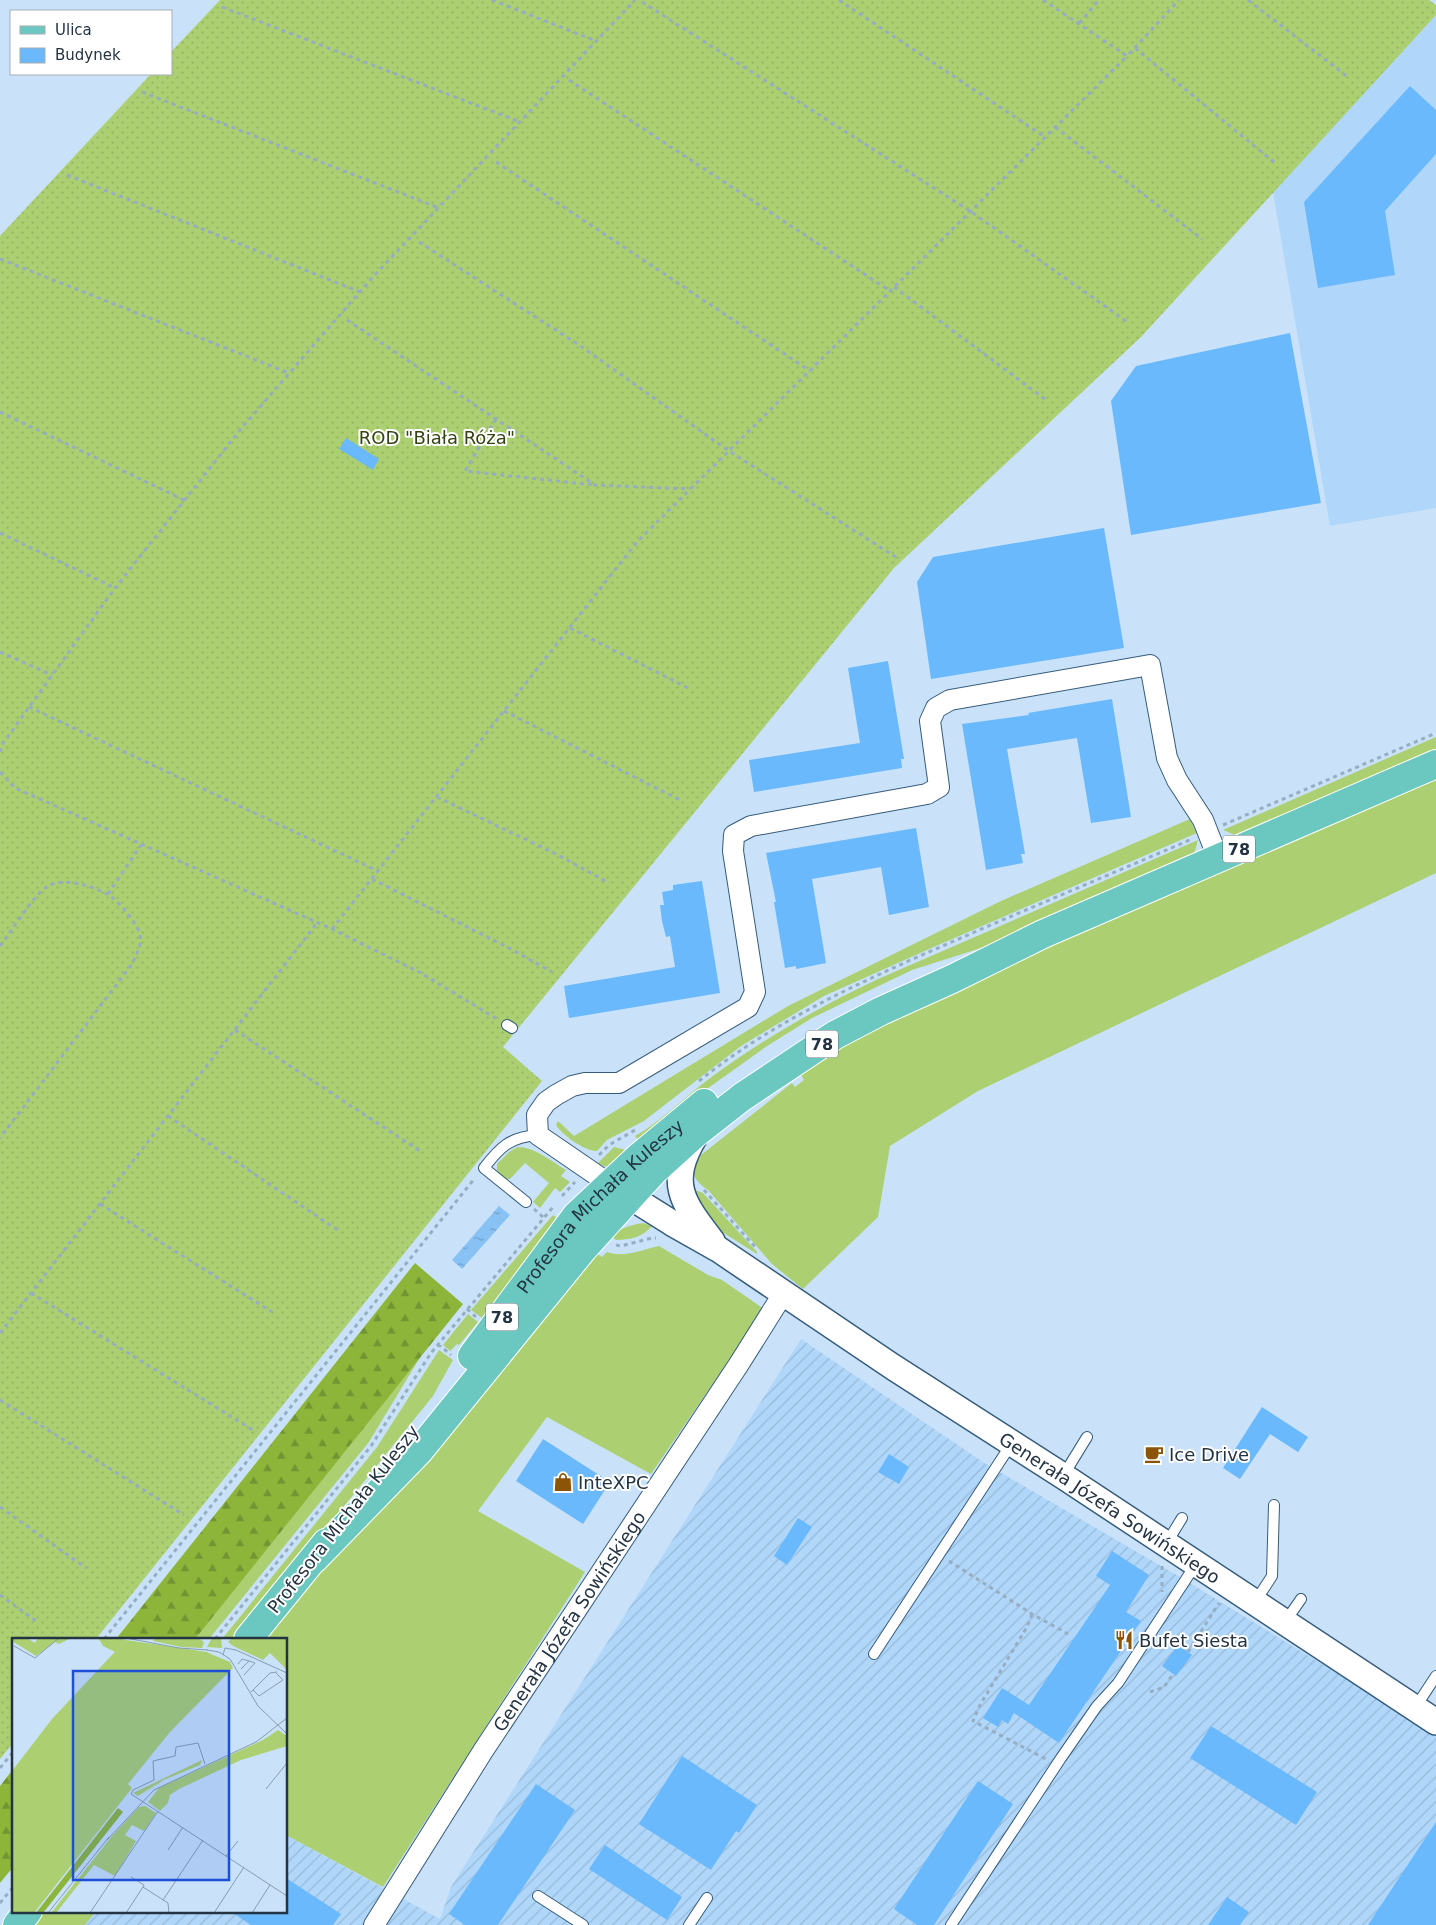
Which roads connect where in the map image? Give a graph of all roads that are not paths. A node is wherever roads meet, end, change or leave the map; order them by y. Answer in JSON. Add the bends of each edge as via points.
{"nodes":[{"id":1,"x":1436,"y":764,"type":"edge"},
{"id":2,"x":1218,"y":858,"type":"junction"},
{"id":3,"x":1043,"y":934,"type":"junction"},
{"id":4,"x":538,"y":1130,"type":"junction"},
{"id":5,"x":696,"y":1133,"type":"junction"},
{"id":6,"x":620,"y":1191,"type":"junction"},
{"id":7,"x":526,"y":1202,"type":"dead end"},
{"id":8,"x":718,"y":1248,"type":"junction"},
{"id":9,"x":783,"y":1294,"type":"junction"},
{"id":10,"x":1087,"y":1437,"type":"dead end"},
{"id":11,"x":1012,"y":1444,"type":"junction"},
{"id":12,"x":1063,"y":1476,"type":"junction"},
{"id":13,"x":1274,"y":1505,"type":"dead end"},
{"id":14,"x":1182,"y":1518,"type":"dead end"},
{"id":15,"x":1166,"y":1544,"type":"junction"},
{"id":16,"x":315,"y":1558,"type":"junction"},
{"id":17,"x":1196,"y":1564,"type":"junction"},
{"id":18,"x":1301,"y":1599,"type":"dead end"},
{"id":19,"x":1254,"y":1602,"type":"junction"},
{"id":20,"x":1285,"y":1623,"type":"junction"},
{"id":21,"x":249,"y":1638,"type":"edge"},
{"id":22,"x":874,"y":1654,"type":"dead end"},
{"id":23,"x":1436,"y":1676,"type":"edge"},
{"id":24,"x":1415,"y":1709,"type":"junction"},
{"id":25,"x":1436,"y":1722,"type":"edge"},
{"id":26,"x":538,"y":1896,"type":"dead end"},
{"id":27,"x":707,"y":1898,"type":"dead end"},
{"id":28,"x":27,"y":1912,"type":"edge"},
{"id":29,"x":17,"y":1925,"type":"edge"},
{"id":30,"x":374,"y":1925,"type":"edge"},
{"id":31,"x":584,"y":1925,"type":"edge"},
{"id":32,"x":689,"y":1925,"type":"edge"},
{"id":33,"x":951,"y":1925,"type":"edge"}],
"edges":[{"from":1,"to":2,"type":"main road","name":"Profesora Michała Kuleszy","number":"78"},
{"from":2,"to":3,"type":"main road","name":"Profesora Michała Kuleszy","number":"78"},
{"from":2,"to":4,"type":"street","via":[[1203,820],[1167,758],[1150,665],[950,700],[936,708],[930,721],[939,787],[928,794],[751,826],[734,835],[733,851],[755,992],[748,1007],[619,1083],[584,1083],[556,1095],[554,1105]]},
{"from":3,"to":5,"type":"main road","name":"Profesora Michała Kuleszy","number":"78","via":[[835,1035],[742,1097]]},
{"from":3,"to":6,"type":"main road","name":"Profesora Michała Kuleszy","number":"78","via":[[915,976],[809,1032],[724,1088],[667,1133]]},
{"from":4,"to":6,"type":"street"},
{"from":4,"to":7,"type":"lane","via":[[505,1144],[484,1168]]},
{"from":5,"to":6,"type":"main road","name":"Profesora Michała Kuleszy","number":"78","via":[[653,1172]]},
{"from":5,"to":8,"type":"street","via":[[682,1161],[681,1187],[694,1218]]},
{"from":6,"to":8,"type":"street","name":"Generała Józefa Sowińskiego"},
{"from":6,"to":16,"type":"main road","name":"Profesora Michała Kuleszy","number":"78","via":[[583,1248],[419,1451]]},
{"from":6,"to":16,"type":"main road","name":"Profesora Michała Kuleszy","number":"78","via":[[576,1216],[489,1335],[357,1499]]},
{"from":8,"to":9,"type":"street","name":"Generała Józefa Sowińskiego"},
{"from":9,"to":11,"type":"street","name":"Generała Józefa Sowińskiego"},
{"from":9,"to":30,"type":"street","name":"Generała Józefa Sowińskiego","via":[[483,1751]]},
{"from":10,"to":12,"type":"lane"},
{"from":11,"to":12,"type":"street","name":"Generała Józefa Sowińskiego"},
{"from":11,"to":22,"type":"lane"},
{"from":12,"to":15,"type":"street","name":"Generała Józefa Sowińskiego"},
{"from":13,"to":19,"type":"lane","via":[[1272,1576]]},
{"from":14,"to":15,"type":"lane"},
{"from":15,"to":17,"type":"street","name":"Generała Józefa Sowińskiego"},
{"from":16,"to":21,"type":"main road","name":"Profesora Michała Kuleszy","number":"78"},
{"from":17,"to":19,"type":"street","name":"Generała Józefa Sowińskiego"},
{"from":17,"to":33,"type":"lane","via":[[1118,1683],[1097,1706],[1061,1758]]},
{"from":18,"to":20,"type":"lane"},
{"from":19,"to":20,"type":"street","name":"Generała Józefa Sowińskiego"},
{"from":20,"to":24,"type":"street","name":"Generała Józefa Sowińskiego"},
{"from":23,"to":24,"type":"lane"},
{"from":24,"to":25,"type":"street","name":"Generała Józefa Sowińskiego"},
{"from":26,"to":31,"type":"lane"},
{"from":27,"to":32,"type":"lane"},
{"from":28,"to":29,"type":"main road"}]}
